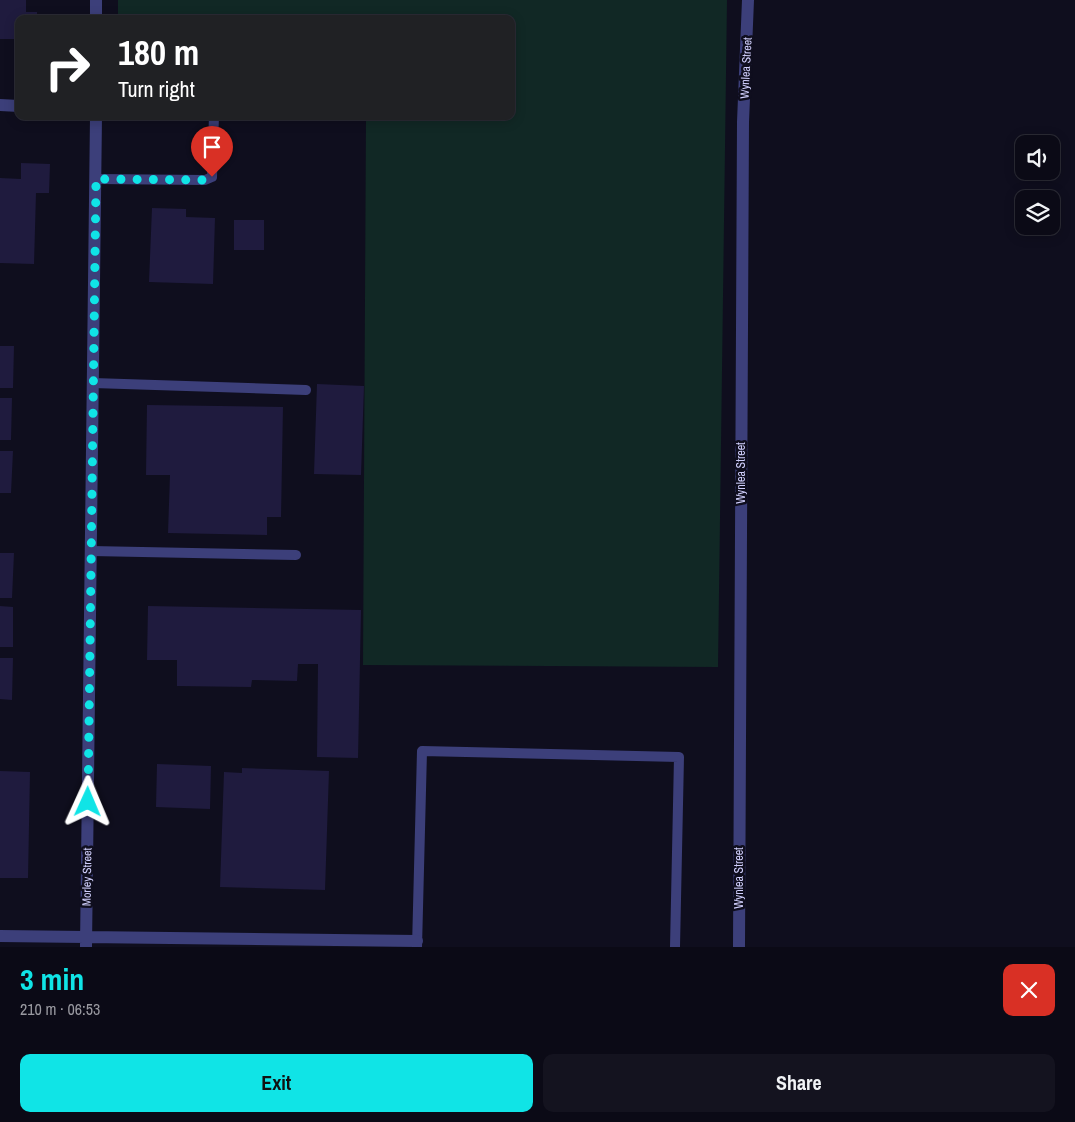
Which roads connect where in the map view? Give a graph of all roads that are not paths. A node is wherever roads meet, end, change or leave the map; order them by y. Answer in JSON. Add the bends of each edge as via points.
{"nodes":[{"id":1,"x":96,"y":0,"type":"edge"},
{"id":2,"x":748,"y":0,"type":"edge"},
{"id":3,"x":96,"y":15,"type":"edge"},
{"id":4,"x":0,"y":106,"type":"edge"},
{"id":5,"x":15,"y":106,"type":"edge"},
{"id":6,"x":96,"y":120,"type":"edge"},
{"id":7,"x":214,"y":120,"type":"edge"},
{"id":8,"x":96,"y":179,"type":"junction"},
{"id":9,"x":93,"y":383,"type":"junction"},
{"id":10,"x":306,"y":390,"type":"dead end"},
{"id":11,"x":91,"y":551,"type":"junction"},
{"id":12,"x":296,"y":555,"type":"dead end"},
{"id":13,"x":0,"y":936,"type":"edge"},
{"id":14,"x":86,"y":942,"type":"edge"},
{"id":15,"x":417,"y":944,"type":"edge"},
{"id":16,"x":674,"y":947,"type":"edge"},
{"id":17,"x":739,"y":947,"type":"edge"}],
"edges":[{"from":1,"to":3,"type":"street"},
{"from":2,"to":17,"type":"street","name":"Wynlea Street","via":[[743,122]]},
{"from":4,"to":5,"type":"street"},
{"from":6,"to":8,"type":"street","name":"Morley Street"},
{"from":7,"to":8,"type":"lane","via":[[212,177],[205,180]]},
{"from":8,"to":9,"type":"street","name":"Morley Street"},
{"from":9,"to":10,"type":"lane"},
{"from":9,"to":11,"type":"street","name":"Morley Street"},
{"from":11,"to":12,"type":"lane"},
{"from":11,"to":14,"type":"street","name":"Morley Street"},
{"from":13,"to":14,"type":"street"},
{"from":14,"to":15,"type":"street"},
{"from":15,"to":16,"type":"lane","via":[[422,751],[679,756]]}]}
